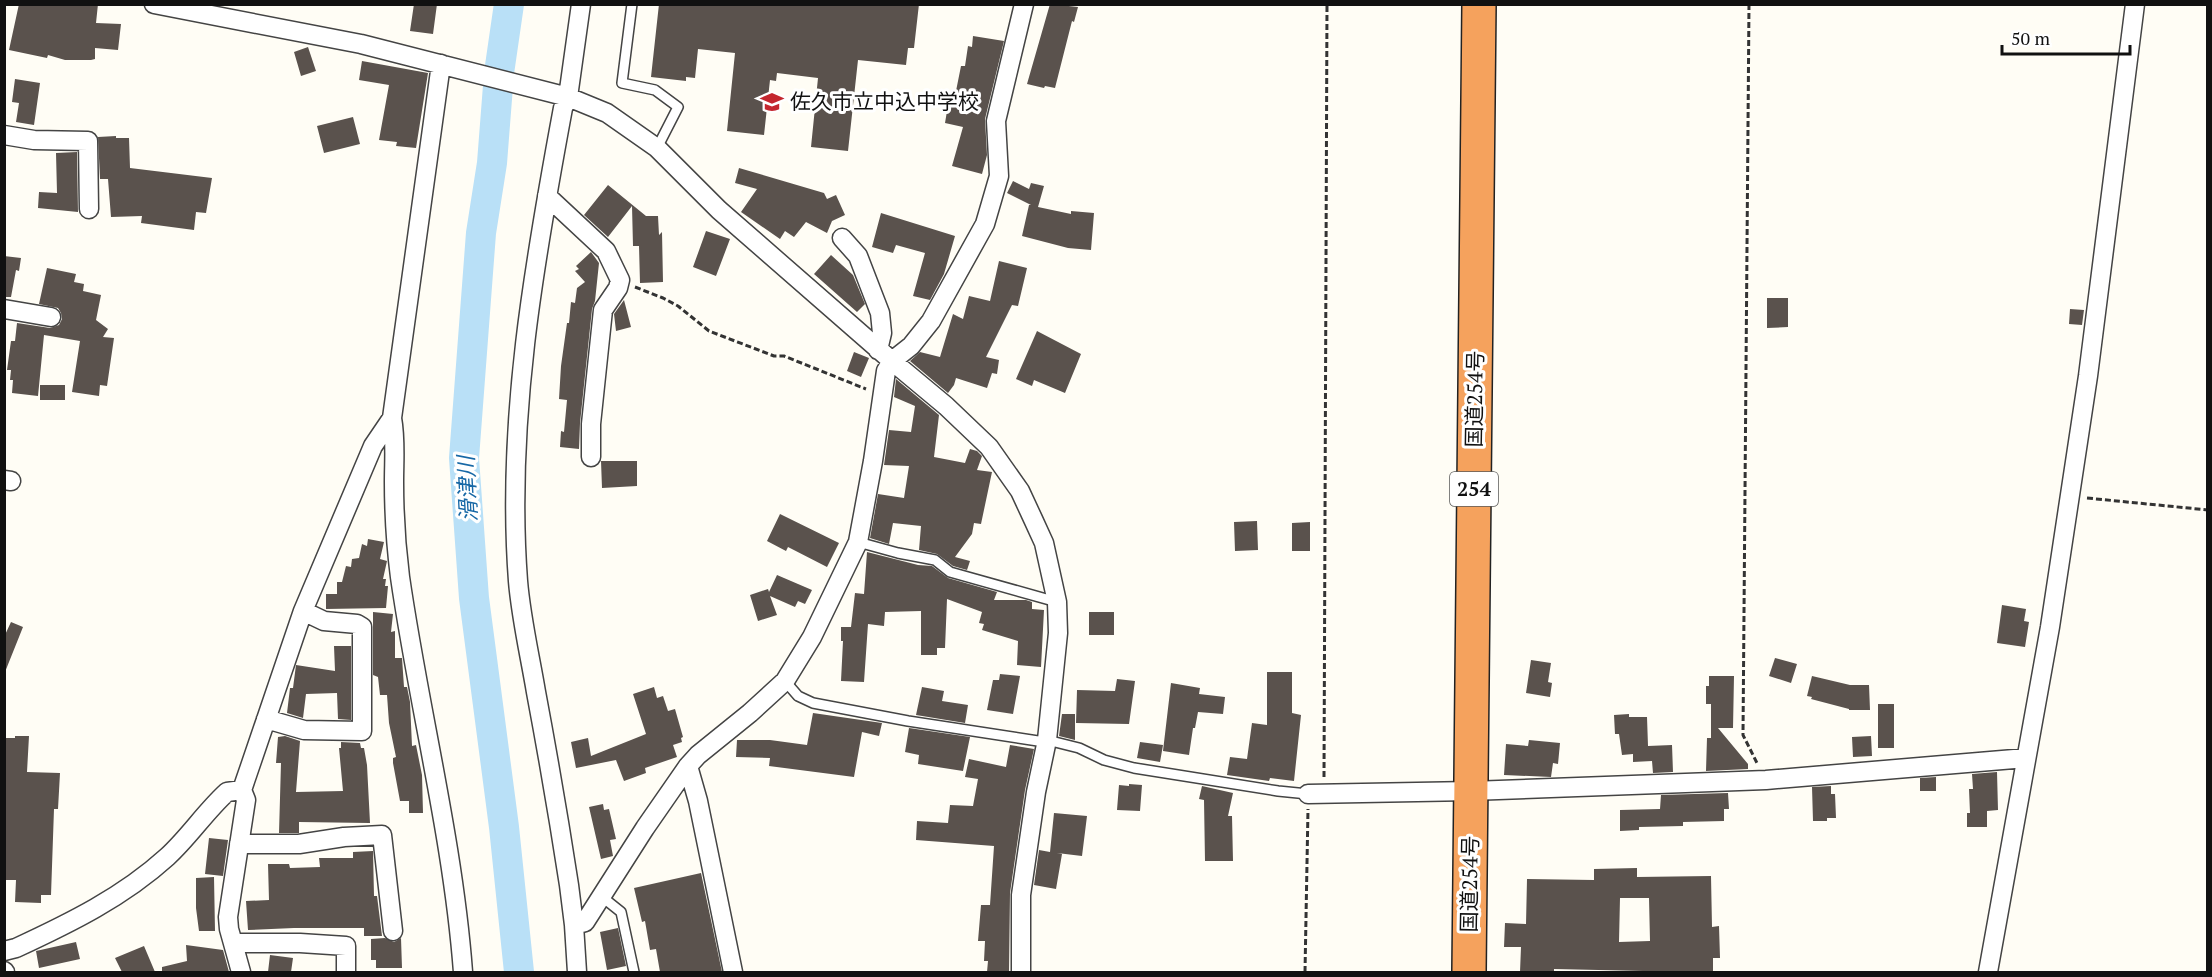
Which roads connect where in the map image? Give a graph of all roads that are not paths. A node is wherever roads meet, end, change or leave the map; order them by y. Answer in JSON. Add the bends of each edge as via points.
{"nodes":[{"id":1,"x":154,"y":4,"type":"edge"},
{"id":2,"x":580,"y":4,"type":"edge"},
{"id":3,"x":632,"y":4,"type":"edge"},
{"id":4,"x":1023,"y":4,"type":"edge"},
{"id":5,"x":1479,"y":4,"type":"edge"},
{"id":6,"x":2135,"y":4,"type":"edge"},
{"id":7,"x":442,"y":64,"type":"junction"},
{"id":8,"x":565,"y":96,"type":"junction"},
{"id":9,"x":4,"y":135,"type":"edge"},
{"id":10,"x":657,"y":147,"type":"junction"},
{"id":11,"x":547,"y":195,"type":"junction"},
{"id":12,"x":89,"y":209,"type":"dead end"},
{"id":13,"x":842,"y":238,"type":"dead end"},
{"id":14,"x":4,"y":309,"type":"edge"},
{"id":15,"x":51,"y":317,"type":"dead end"},
{"id":16,"x":885,"y":356,"type":"junction"},
{"id":17,"x":392,"y":418,"type":"junction"},
{"id":18,"x":591,"y":458,"type":"dead end"},
{"id":19,"x":858,"y":542,"type":"junction"},
{"id":20,"x":1057,"y":602,"type":"junction"},
{"id":21,"x":303,"y":611,"type":"junction"},
{"id":22,"x":785,"y":681,"type":"junction"},
{"id":23,"x":266,"y":719,"type":"junction"},
{"id":24,"x":1047,"y":740,"type":"junction"},
{"id":25,"x":2025,"y":758,"type":"junction"},
{"id":26,"x":688,"y":766,"type":"junction"},
{"id":27,"x":242,"y":790,"type":"junction"},
{"id":28,"x":1471,"y":791,"type":"junction"},
{"id":29,"x":1316,"y":794,"type":"joint"},
{"id":30,"x":239,"y":844,"type":"junction"},
{"id":31,"x":601,"y":896,"type":"junction"},
{"id":32,"x":574,"y":925,"type":"junction"},
{"id":33,"x":393,"y":931,"type":"dead end"},
{"id":34,"x":233,"y":943,"type":"junction"},
{"id":35,"x":4,"y":951,"type":"edge"},
{"id":36,"x":241,"y":972,"type":"edge"},
{"id":37,"x":346,"y":972,"type":"edge"},
{"id":38,"x":463,"y":972,"type":"edge"},
{"id":39,"x":577,"y":972,"type":"edge"},
{"id":40,"x":634,"y":972,"type":"edge"},
{"id":41,"x":733,"y":972,"type":"edge"},
{"id":42,"x":1021,"y":972,"type":"edge"},
{"id":43,"x":1469,"y":972,"type":"edge"},
{"id":44,"x":1988,"y":972,"type":"edge"}],
"edges":[{"from":1,"to":7,"type":"street","via":[[361,44]]},
{"from":2,"to":8,"type":"street"},
{"from":3,"to":10,"type":"lane","via":[[622,83],[655,90],[678,107]]},
{"from":4,"to":16,"type":"street","via":[[996,120],[999,176],[985,224],[931,321],[911,346]]},
{"from":5,"to":28,"type":"highway","name":"国道254号","number":"254"},
{"from":6,"to":25,"type":"street","via":[[2088,376],[2050,627]]},
{"from":7,"to":8,"type":"street"},
{"from":7,"to":17,"type":"street"},
{"from":8,"to":10,"type":"street","via":[[607,113]]},
{"from":8,"to":11,"type":"street"},
{"from":9,"to":12,"type":"street","via":[[88,141]]},
{"from":10,"to":16,"type":"street","via":[[720,210]]},
{"from":11,"to":18,"type":"street","via":[[606,251],[620,280],[603,310]]},
{"from":11,"to":32,"type":"street","via":[[516,431],[514,499],[518,583]]},
{"from":13,"to":16,"type":"street","via":[[858,256],[880,313]]},
{"from":14,"to":15,"type":"street"},
{"from":16,"to":19,"type":"street","via":[[878,430]]},
{"from":16,"to":20,"type":"street","via":[[970,428],[1006,470],[1044,543]]},
{"from":17,"to":21,"type":"street","via":[[373,446]]},
{"from":17,"to":38,"type":"street","via":[[400,574],[448,842]]},
{"from":19,"to":20,"type":"lane","via":[[935,560],[950,572]]},
{"from":19,"to":22,"type":"street","via":[[812,637]]},
{"from":20,"to":24,"type":"street","via":[[1058,633]]},
{"from":21,"to":23,"type":"street"},
{"from":21,"to":23,"type":"street","via":[[324,621],[362,627],[362,731],[304,730]]},
{"from":22,"to":24,"type":"lane","via":[[798,696],[813,704]]},
{"from":22,"to":26,"type":"street"},
{"from":23,"to":27,"type":"street"},
{"from":24,"to":29,"type":"lane","via":[[1134,768]]},
{"from":24,"to":42,"type":"street","via":[[1022,895]]},
{"from":25,"to":28,"type":"street","via":[[1766,780]]},
{"from":25,"to":44,"type":"street"},
{"from":26,"to":31,"type":"street"},
{"from":26,"to":41,"type":"street"},
{"from":27,"to":30,"type":"street","via":[[246,800]]},
{"from":27,"to":35,"type":"street","via":[[227,792],[167,857],[126,888],[89,913]]},
{"from":28,"to":29,"type":"street"},
{"from":28,"to":43,"type":"highway","name":"国道254号","number":"254"},
{"from":30,"to":33,"type":"street","via":[[299,844],[382,835]]},
{"from":30,"to":34,"type":"street","via":[[228,917]]},
{"from":31,"to":32,"type":"street","via":[[585,922]]},
{"from":31,"to":40,"type":"lane","via":[[621,912]]},
{"from":32,"to":39,"type":"street"},
{"from":34,"to":36,"type":"street"},
{"from":34,"to":37,"type":"street","via":[[346,946]]}]}
